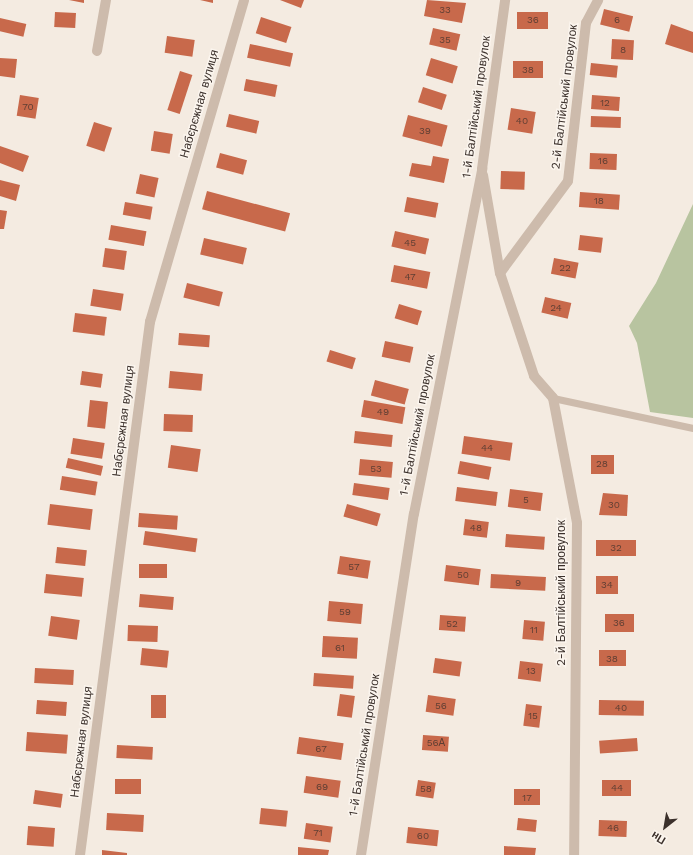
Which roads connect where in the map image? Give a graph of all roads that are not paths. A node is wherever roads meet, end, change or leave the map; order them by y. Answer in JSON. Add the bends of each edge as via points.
{"nodes":[{"id":1,"x":106,"y":0,"type":"edge"},
{"id":2,"x":244,"y":0,"type":"edge"},
{"id":3,"x":505,"y":0,"type":"edge"},
{"id":4,"x":598,"y":0,"type":"edge"},
{"id":5,"x":96,"y":51,"type":"dead end"},
{"id":6,"x":482,"y":169,"type":"junction"},
{"id":7,"x":500,"y":273,"type":"junction"},
{"id":8,"x":553,"y":398,"type":"junction"},
{"id":9,"x":693,"y":428,"type":"edge"},
{"id":10,"x":80,"y":855,"type":"edge"},
{"id":11,"x":361,"y":855,"type":"edge"},
{"id":12,"x":574,"y":855,"type":"edge"}],
"edges":[{"from":1,"to":5,"type":"street"},
{"from":2,"to":10,"type":"street","name":"Набєрєжная вулиця","via":[[150,322]]},
{"from":3,"to":6,"type":"street","name":"1-й Балтійський провулок"},
{"from":4,"to":7,"type":"street","name":"2-й Балтійський провулок","via":[[586,23],[568,181]]},
{"from":6,"to":7,"type":"street","name":"2-й Балтійський провулок"},
{"from":6,"to":11,"type":"street","name":"1-й Балтійський провулок","via":[[414,514]]},
{"from":7,"to":8,"type":"street","name":"2-й Балтійський провулок","via":[[534,376]]},
{"from":8,"to":9,"type":"lane"},
{"from":8,"to":12,"type":"street","name":"2-й Балтійський провулок","via":[[577,523]]}]}
